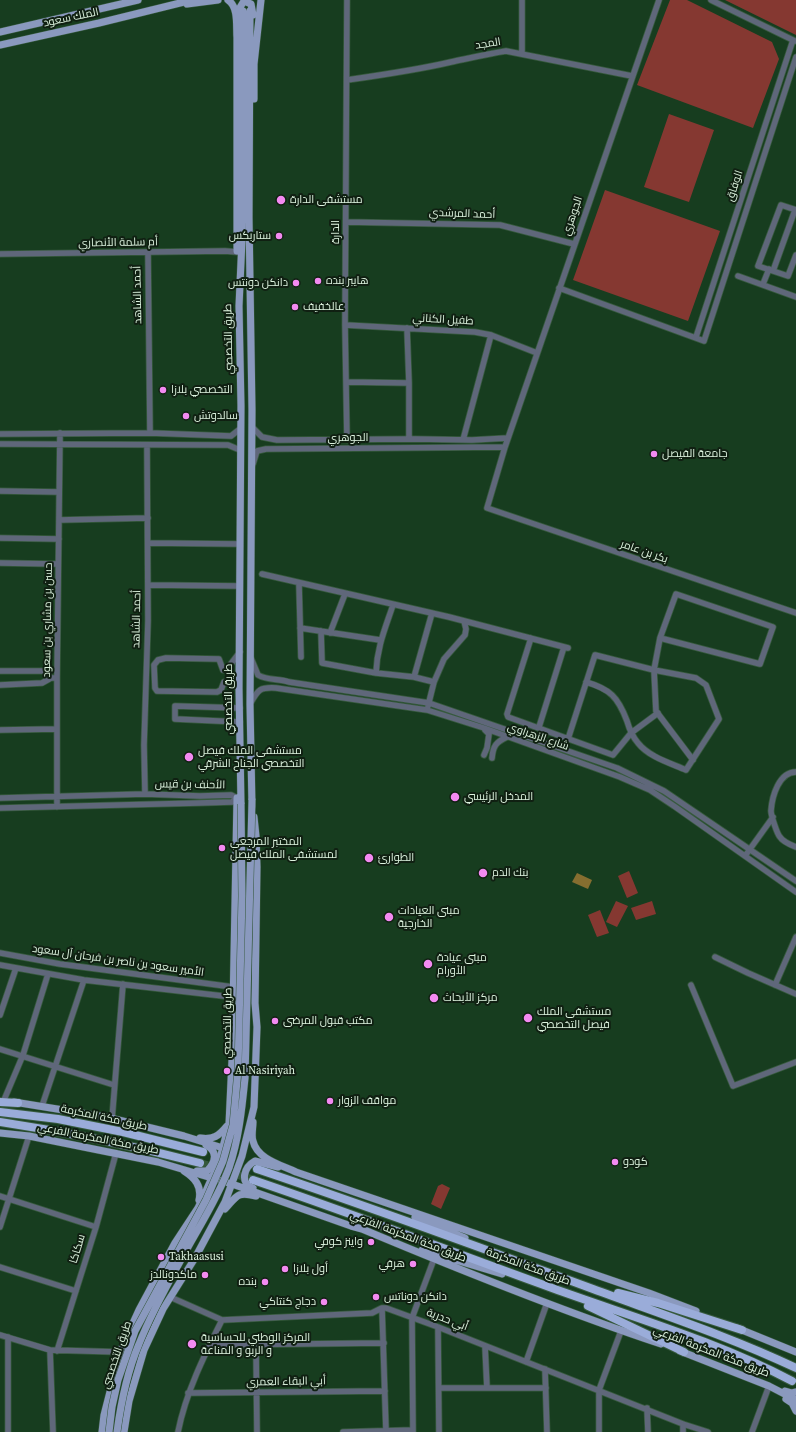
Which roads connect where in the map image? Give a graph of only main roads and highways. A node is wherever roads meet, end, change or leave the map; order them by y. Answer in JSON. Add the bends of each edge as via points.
{"nodes":[{"id":1,"x":138,"y":0,"type":"edge"},
{"id":2,"x":192,"y":0,"type":"edge"},
{"id":3,"x":218,"y":0,"type":"edge"},
{"id":4,"x":228,"y":0,"type":"edge"},
{"id":5,"x":239,"y":0,"type":"edge"},
{"id":6,"x":255,"y":0,"type":"edge"},
{"id":7,"x":261,"y":0,"type":"edge"},
{"id":8,"x":170,"y":5,"type":"junction"},
{"id":9,"x":0,"y":32,"type":"edge"},
{"id":10,"x":237,"y":38,"type":"junction"},
{"id":11,"x":0,"y":45,"type":"edge"},
{"id":12,"x":254,"y":64,"type":"junction"},
{"id":13,"x":249,"y":217,"type":"junction"},
{"id":14,"x":239,"y":306,"type":"junction"},
{"id":15,"x":252,"y":800,"type":"junction"},
{"id":16,"x":239,"y":801,"type":"junction"},
{"id":17,"x":1,"y":1101,"type":"edge"},
{"id":18,"x":18,"y":1103,"type":"joint"},
{"id":19,"x":254,"y":1107,"type":"junction"},
{"id":20,"x":0,"y":1112,"type":"edge"},
{"id":21,"x":0,"y":1122,"type":"edge"},
{"id":22,"x":229,"y":1124,"type":"junction"},
{"id":23,"x":0,"y":1132,"type":"edge"},
{"id":24,"x":184,"y":1136,"type":"junction"},
{"id":25,"x":223,"y":1148,"type":"junction"},
{"id":26,"x":203,"y":1152,"type":"dead end"},
{"id":27,"x":200,"y":1163,"type":"tunnel mouth"},
{"id":28,"x":177,"y":1167,"type":"junction"},
{"id":29,"x":257,"y":1169,"type":"dead end"},
{"id":30,"x":296,"y":1172,"type":"junction"},
{"id":31,"x":212,"y":1178,"type":"junction"},
{"id":32,"x":253,"y":1180,"type":"tunnel mouth"},
{"id":33,"x":232,"y":1184,"type":"junction"},
{"id":34,"x":364,"y":1195,"type":"junction"},
{"id":35,"x":282,"y":1201,"type":"junction"},
{"id":36,"x":198,"y":1208,"type":"junction"},
{"id":37,"x":218,"y":1215,"type":"junction"},
{"id":38,"x":362,"y":1229,"type":"junction"},
{"id":39,"x":522,"y":1263,"type":"junction"},
{"id":40,"x":571,"y":1280,"type":"junction"},
{"id":41,"x":552,"y":1288,"type":"junction"},
{"id":42,"x":742,"y":1330,"type":"junction"},
{"id":43,"x":796,"y":1350,"type":"edge"},
{"id":44,"x":684,"y":1352,"type":"junction"},
{"id":45,"x":796,"y":1355,"type":"edge"},
{"id":46,"x":796,"y":1368,"type":"edge"},
{"id":47,"x":792,"y":1381,"type":"dead end"},
{"id":48,"x":769,"y":1386,"type":"junction"},
{"id":49,"x":796,"y":1392,"type":"edge"},
{"id":50,"x":796,"y":1400,"type":"edge"},
{"id":51,"x":796,"y":1411,"type":"edge"},
{"id":52,"x":102,"y":1432,"type":"edge"},
{"id":53,"x":108,"y":1432,"type":"edge"},
{"id":54,"x":117,"y":1432,"type":"edge"},
{"id":55,"x":124,"y":1432,"type":"edge"}],
"edges":[{"from":1,"to":9,"type":"main road","name":"الملك سعود"},
{"from":2,"to":8,"type":"main road","name":"الملك سعود"},
{"from":3,"to":8,"type":"main road"},
{"from":4,"to":10,"type":"main road","via":[[234,8]]},
{"from":5,"to":10,"type":"main road"},
{"from":6,"to":12,"type":"main road","via":[[257,9]]},
{"from":7,"to":12,"type":"main road"},
{"from":8,"to":11,"type":"main road","name":"الملك سعود"},
{"from":10,"to":12,"type":"main road","via":[[239,9],[244,1],[249,2],[253,11]]},
{"from":10,"to":14,"type":"main road"},
{"from":12,"to":13,"type":"main road","via":[[253,202]]},
{"from":13,"to":14,"type":"main road","name":"طريق التخصصي","via":[[246,11]]},
{"from":13,"to":15,"type":"main road","name":"طريق التخصصي"},
{"from":14,"to":16,"type":"main road","name":"طريق التخصصي"},
{"from":15,"to":19,"type":"main road","via":[[257,868]]},
{"from":15,"to":54,"type":"main road","name":"طريق التخصصي","bridge":true,"via":[[245,1071],[243,1106],[235,1148],[216,1197],[139,1344],[121,1405]]},
{"from":16,"to":22,"type":"main road"},
{"from":16,"to":53,"type":"main road","name":"طريق التخصصي","bridge":true,"via":[[242,896],[238,1063],[233,1125],[223,1161],[206,1200],[135,1331],[118,1380]]},
{"from":17,"to":18,"type":"highway"},
{"from":18,"to":24,"type":"main road","name":"طريق مكة المكرمة الفرعي","via":[[112,1119]]},
{"from":19,"to":22,"type":"main road","via":[[243,1130],[236,1131]]},
{"from":19,"to":30,"type":"main road","name":"طريق مكة المكرمة الفرعي","via":[[252,1141],[256,1149],[264,1157]]},
{"from":19,"to":33,"type":"main road"},
{"from":20,"to":26,"type":"highway","name":"طريق مكة المكرمة","via":[[58,1119]]},
{"from":21,"to":27,"type":"highway","name":"طريق مكة المكرمة","via":[[52,1130]]},
{"from":22,"to":24,"type":"main road","via":[[216,1138]]},
{"from":22,"to":25,"type":"main road"},
{"from":23,"to":28,"type":"main road","name":"طريق مكة المكرمة الفرعي"},
{"from":24,"to":25,"type":"main road"},
{"from":24,"to":28,"type":"main road","via":[[210,1147],[215,1157],[207,1171]]},
{"from":25,"to":31,"type":"main road"},
{"from":25,"to":33,"type":"main road","via":[[233,1163]]},
{"from":28,"to":31,"type":"main road","name":"طريق مكة المكرمة الفرعي"},
{"from":28,"to":36,"type":"main road","via":[[190,1175],[199,1186]]},
{"from":29,"to":39,"type":"highway","name":"طريق مكة المكرمة"},
{"from":30,"to":34,"type":"main road","name":"طريق مكة المكرمة الفرعي"},
{"from":30,"to":35,"type":"main road","via":[[255,1161],[246,1169],[245,1181],[248,1186]]},
{"from":31,"to":33,"type":"main road","name":"طريق مكة المكرمة الفرعي"},
{"from":31,"to":36,"type":"main road"},
{"from":32,"to":41,"type":"highway","name":"طريق مكة المكرمة"},
{"from":33,"to":35,"type":"main road","name":"طريق مكة المكرمة الفرعي"},
{"from":33,"to":37,"type":"main road"},
{"from":34,"to":39,"type":"main road"},
{"from":34,"to":42,"type":"main road","name":"طريق مكة المكرمة الفرعي","via":[[649,1293]]},
{"from":35,"to":37,"type":"main road","via":[[240,1194]]},
{"from":35,"to":38,"type":"main road","name":"طريق مكة المكرمة الفرعي"},
{"from":36,"to":52,"type":"main road","via":[[175,1243],[120,1352]]},
{"from":37,"to":55,"type":"main road","via":[[170,1297],[144,1350],[129,1401]]},
{"from":38,"to":41,"type":"main road","via":[[442,1256]]},
{"from":38,"to":44,"type":"main road","name":"طريق مكة المكرمة الفرعي","via":[[547,1303]]},
{"from":39,"to":40,"type":"highway","name":"طريق مكة المكرمة"},
{"from":40,"to":42,"type":"highway","via":[[658,1303]]},
{"from":40,"to":46,"type":"highway","name":"طريق مكة المكرمة","via":[[736,1342]]},
{"from":41,"to":44,"type":"highway"},
{"from":41,"to":47,"type":"highway","name":"طريق مكة المكرمة","via":[[725,1350]]},
{"from":42,"to":43,"type":"main road"},
{"from":42,"to":45,"type":"main road"},
{"from":44,"to":48,"type":"main road","name":"طريق مكة المكرمة الفرعي"},
{"from":48,"to":49,"type":"main road"},
{"from":48,"to":50,"type":"main road","name":"طريق مكة المكرمة الفرعي"},
{"from":48,"to":51,"type":"main road","via":[[792,1404]]}]}
